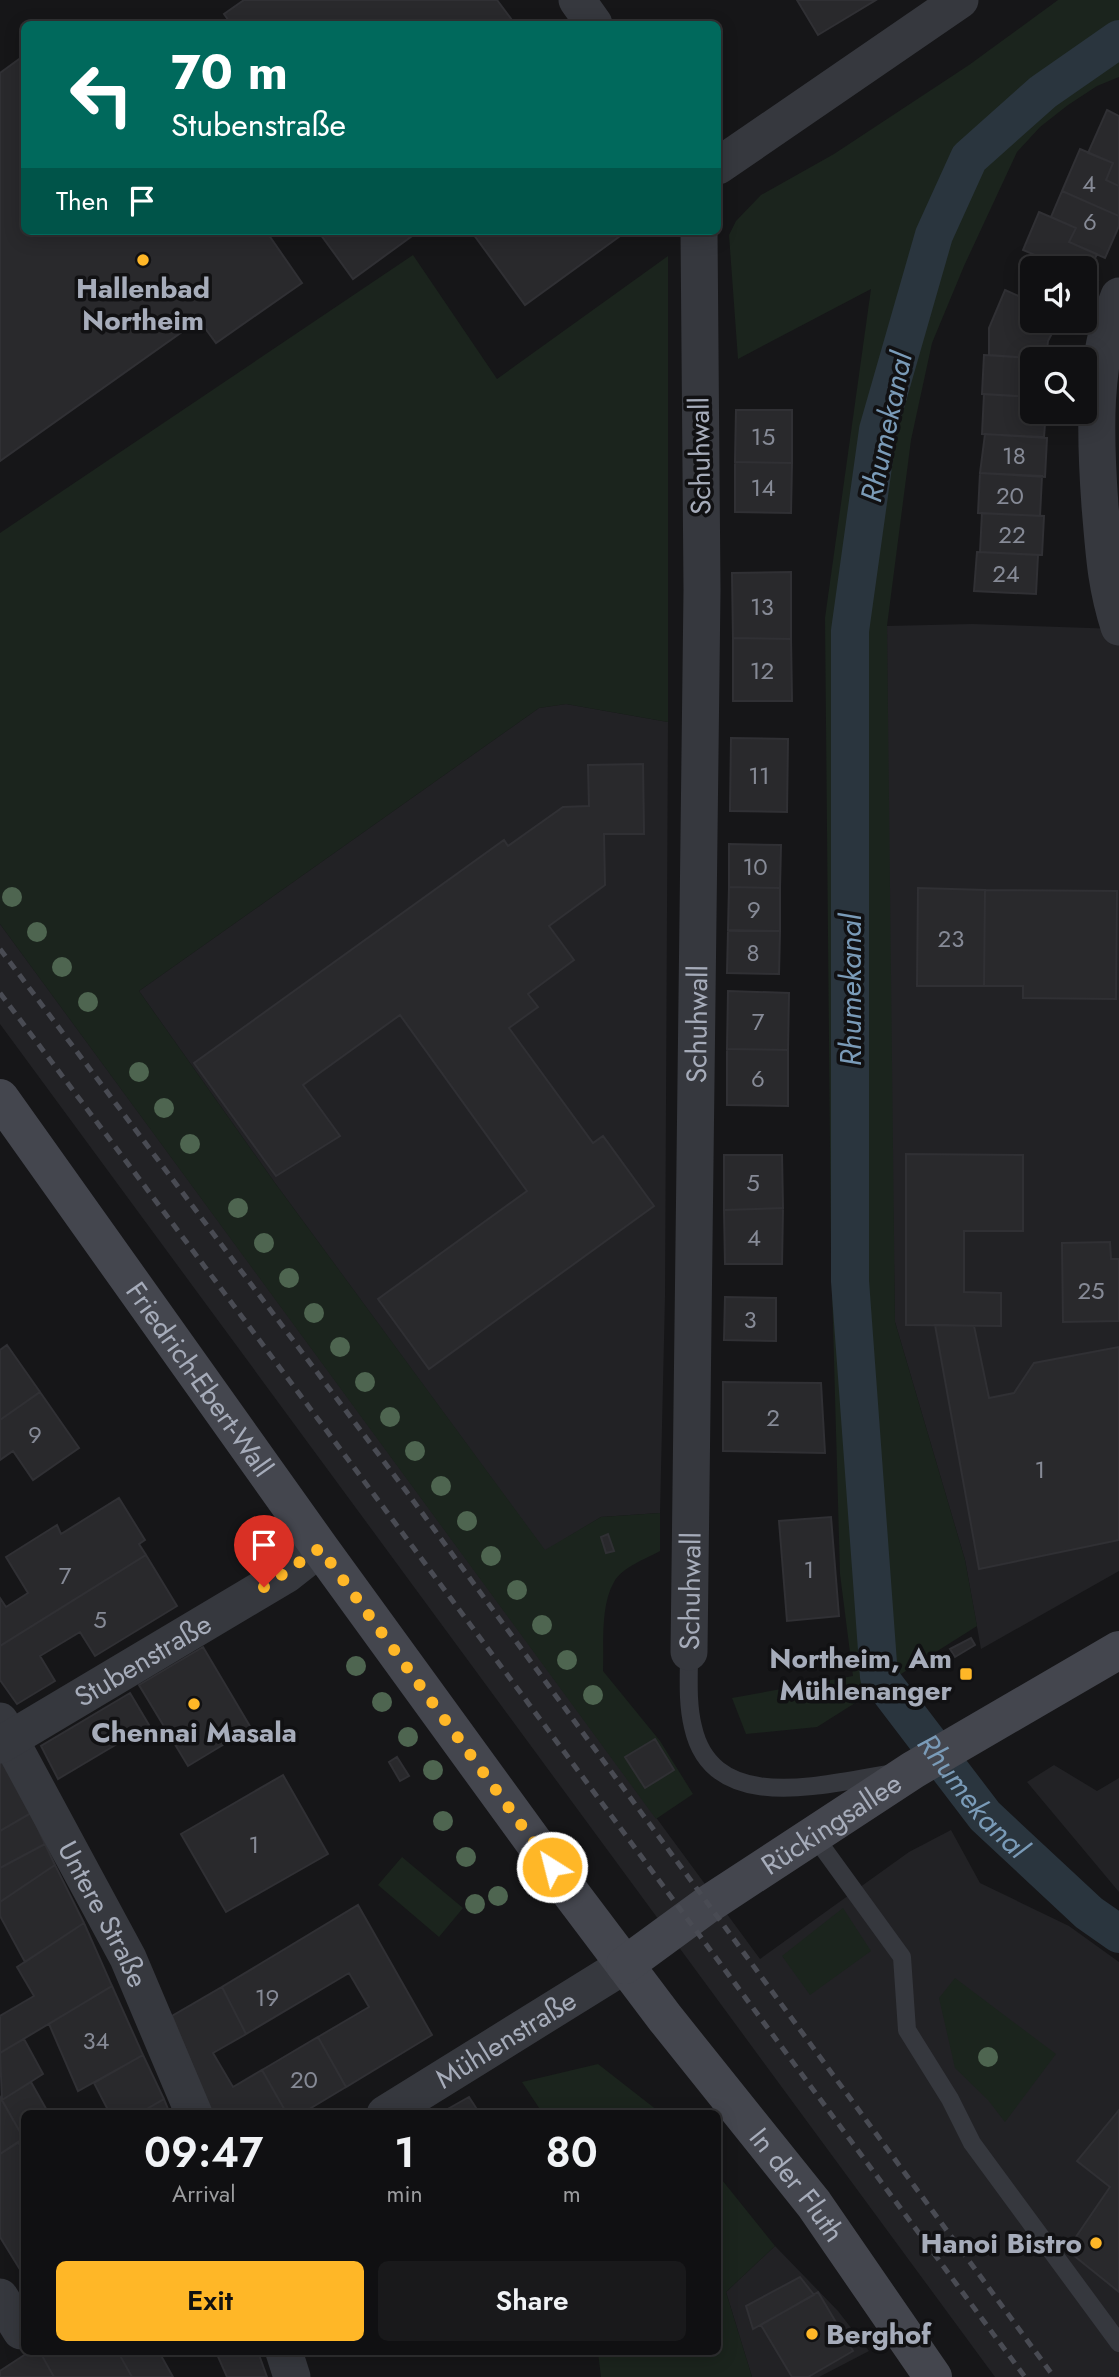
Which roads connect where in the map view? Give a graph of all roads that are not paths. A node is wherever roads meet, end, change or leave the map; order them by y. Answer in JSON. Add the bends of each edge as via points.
{"nodes":[{"id":1,"x":577,"y":0,"type":"edge"},
{"id":2,"x":960,"y":0,"type":"edge"},
{"id":3,"x":592,"y":21,"type":"edge"},
{"id":4,"x":721,"y":164,"type":"edge"},
{"id":5,"x":699,"y":235,"type":"edge"},
{"id":6,"x":1119,"y":296,"type":"edge"},
{"id":7,"x":1119,"y":626,"type":"edge"},
{"id":8,"x":0,"y":1098,"type":"edge"},
{"id":9,"x":320,"y":1548,"type":"junction"},
{"id":10,"x":1119,"y":1650,"type":"edge"},
{"id":11,"x":689,"y":1652,"type":"joint"},
{"id":12,"x":4,"y":1735,"type":"edge"},
{"id":13,"x":913,"y":1770,"type":"junction"},
{"id":14,"x":815,"y":1837,"type":"junction"},
{"id":15,"x":625,"y":1965,"type":"junction"},
{"id":16,"x":192,"y":2110,"type":"edge"},
{"id":17,"x":391,"y":2110,"type":"edge"},
{"id":18,"x":0,"y":2297,"type":"edge"},
{"id":19,"x":15,"y":2334,"type":"edge"},
{"id":20,"x":1119,"y":2343,"type":"edge"},
{"id":21,"x":285,"y":2355,"type":"edge"},
{"id":22,"x":292,"y":2377,"type":"edge"},
{"id":23,"x":933,"y":2377,"type":"edge"}],
"edges":[{"from":1,"to":3,"type":"street"},
{"from":2,"to":4,"type":"street"},
{"from":5,"to":11,"type":"street","name":"Schuhwall","via":[[702,617]]},
{"from":6,"to":7,"type":"street","via":[[1108,322],[1094,424],[1106,587]]},
{"from":8,"to":9,"type":"main road","name":"Friedrich-Ebert-Wall"},
{"from":9,"to":12,"type":"street","name":"Stubenstraße","via":[[287,1574]]},
{"from":9,"to":15,"type":"main road","name":"Friedrich-Ebert-Wall"},
{"from":10,"to":13,"type":"main road","name":"Rückingsallee"},
{"from":11,"to":13,"type":"lane","name":"Schuhwall","via":[[693,1730],[716,1768],[751,1787],[779,1790]]},
{"from":12,"to":16,"type":"street","name":"Untere Straße","via":[[128,1958]]},
{"from":13,"to":14,"type":"main road","name":"Rückingsallee"},
{"from":14,"to":15,"type":"main road","name":"Rückingsallee","via":[[707,1905]]},
{"from":14,"to":20,"type":"lane","via":[[902,1957],[907,2030],[972,2143]]},
{"from":15,"to":17,"type":"street","name":"Mühlenstraße"},
{"from":15,"to":23,"type":"main road","name":"In der Fluth","via":[[814,2204]]},
{"from":18,"to":19,"type":"street"},
{"from":21,"to":22,"type":"street"}]}
